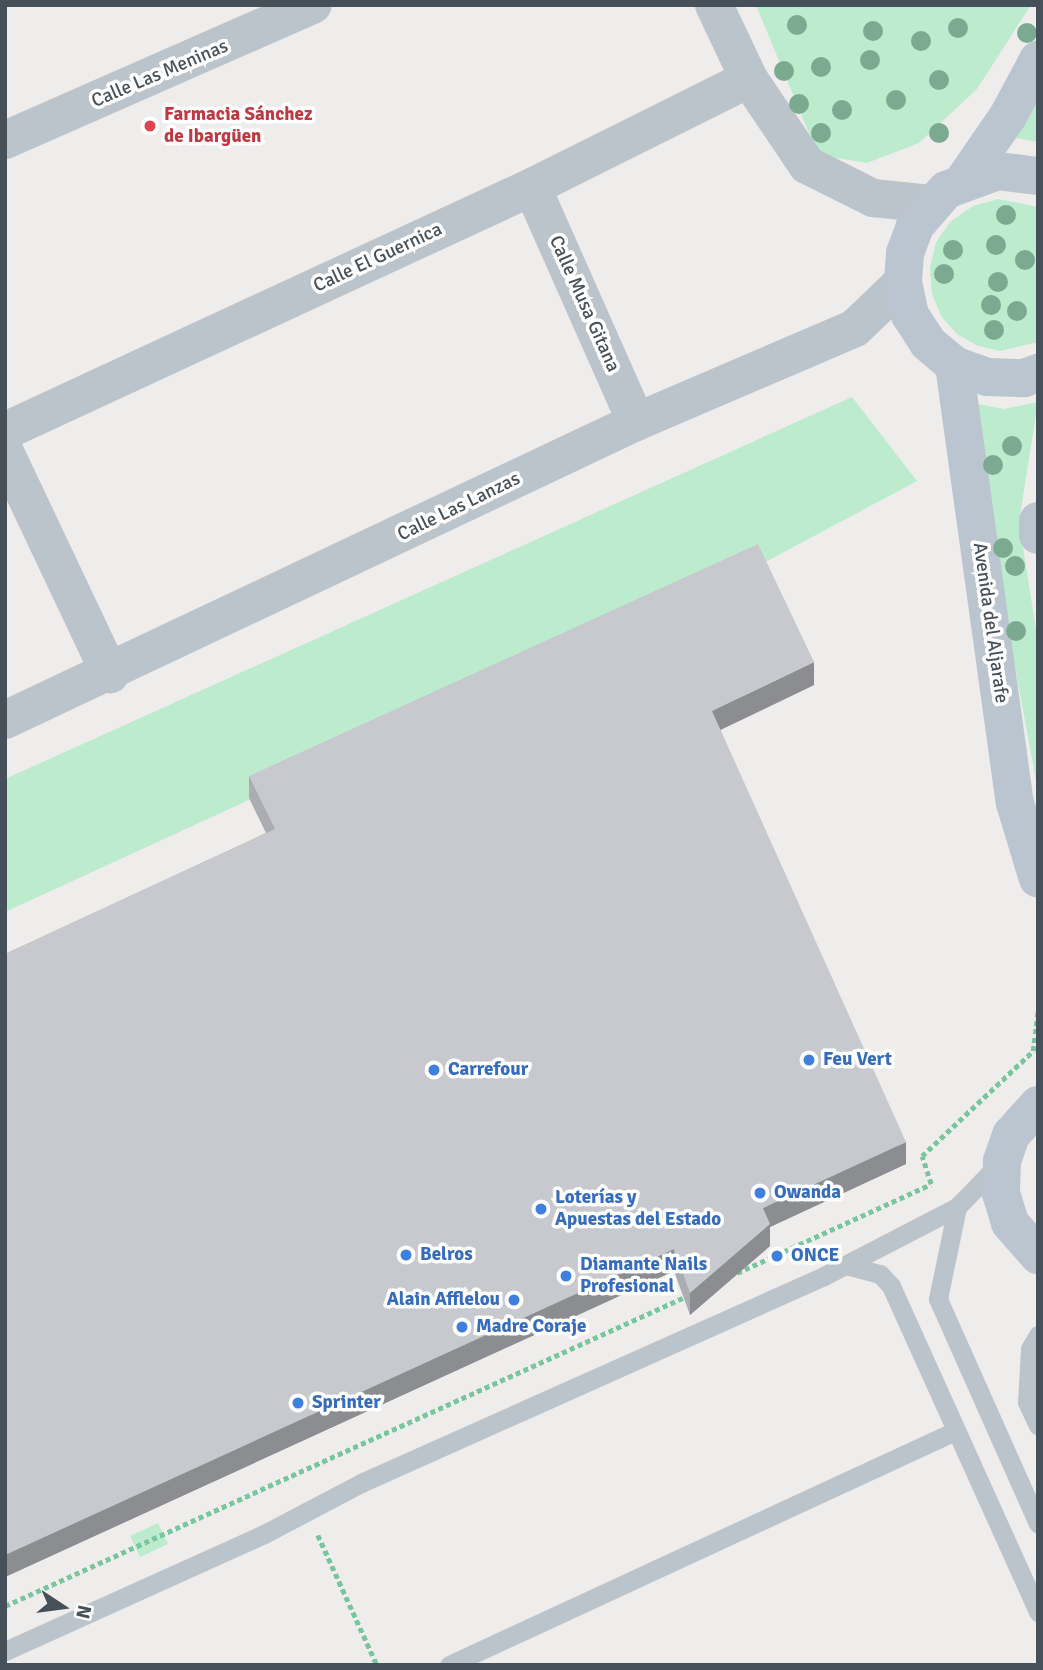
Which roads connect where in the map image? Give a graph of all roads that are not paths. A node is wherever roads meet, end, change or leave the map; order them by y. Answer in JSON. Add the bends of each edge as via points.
{"nodes":[{"id":1,"x":313,"y":5,"type":"edge"},
{"id":2,"x":714,"y":5,"type":"edge"},
{"id":3,"x":256,"y":18,"type":"edge"},
{"id":4,"x":1038,"y":60,"type":"edge"},
{"id":5,"x":749,"y":79,"type":"junction"},
{"id":6,"x":5,"y":140,"type":"edge"},
{"id":7,"x":1038,"y":176,"type":"edge"},
{"id":8,"x":964,"y":180,"type":"junction"},
{"id":9,"x":531,"y":187,"type":"junction"},
{"id":10,"x":931,"y":204,"type":"junction"},
{"id":11,"x":903,"y":282,"type":"junction"},
{"id":12,"x":954,"y":365,"type":"junction"},
{"id":13,"x":1038,"y":373,"type":"edge"},
{"id":14,"x":636,"y":422,"type":"junction"},
{"id":15,"x":5,"y":431,"type":"edge"},
{"id":16,"x":5,"y":452,"type":"edge"},
{"id":17,"x":1038,"y":520,"type":"edge"},
{"id":18,"x":1038,"y":535,"type":"edge"},
{"id":19,"x":110,"y":674,"type":"junction"},
{"id":20,"x":5,"y":720,"type":"edge"},
{"id":21,"x":1038,"y":879,"type":"edge"},
{"id":22,"x":1038,"y":1105,"type":"edge"},
{"id":23,"x":1002,"y":1161,"type":"junction"},
{"id":24,"x":957,"y":1207,"type":"junction"},
{"id":25,"x":1038,"y":1255,"type":"edge"},
{"id":26,"x":846,"y":1265,"type":"junction"},
{"id":27,"x":1038,"y":1335,"type":"edge"},
{"id":28,"x":1038,"y":1426,"type":"edge"},
{"id":29,"x":953,"y":1432,"type":"junction"},
{"id":30,"x":1038,"y":1524,"type":"edge"},
{"id":31,"x":1038,"y":1612,"type":"edge"},
{"id":32,"x":5,"y":1651,"type":"edge"},
{"id":33,"x":449,"y":1665,"type":"edge"}],
"edges":[{"from":1,"to":3,"type":"street","name":"Calle Las Meninas"},
{"from":2,"to":5,"type":"street"},
{"from":3,"to":6,"type":"street","name":"Calle Las Meninas"},
{"from":4,"to":8,"type":"main road","via":[[1009,116]]},
{"from":5,"to":9,"type":"street","name":"Calle El Guernica"},
{"from":5,"to":10,"type":"street","via":[[807,165],[873,198]]},
{"from":7,"to":8,"type":"main road","via":[[998,171]]},
{"from":8,"to":10,"type":"main road"},
{"from":9,"to":14,"type":"street","name":"Calle Musa Gitana"},
{"from":9,"to":15,"type":"street","name":"Calle El Guernica"},
{"from":10,"to":11,"type":"main road","via":[[908,244]]},
{"from":11,"to":12,"type":"main road","via":[[916,324],[928,343]]},
{"from":11,"to":14,"type":"street","name":"Calle Las Lanzas","via":[[855,328]]},
{"from":12,"to":13,"type":"main road","via":[[987,377],[1024,378]]},
{"from":12,"to":21,"type":"main road","name":"Avenida del Aljarafe","via":[[1015,803]]},
{"from":14,"to":19,"type":"street","name":"Calle Las Lanzas"},
{"from":16,"to":19,"type":"street"},
{"from":17,"to":18,"type":"main road"},
{"from":19,"to":20,"type":"street","name":"Calle Las Lanzas"},
{"from":22,"to":23,"type":"main road","via":[[1012,1135]]},
{"from":23,"to":24,"type":"lane"},
{"from":23,"to":25,"type":"main road","via":[[1001,1193],[1010,1223]]},
{"from":24,"to":26,"type":"lane"},
{"from":24,"to":30,"type":"lane","via":[[938,1299]]},
{"from":26,"to":29,"type":"lane","via":[[880,1274],[891,1286]]},
{"from":26,"to":32,"type":"lane"},
{"from":27,"to":28,"type":"lane","via":[[1030,1349],[1027,1402]]},
{"from":29,"to":31,"type":"lane"},
{"from":29,"to":33,"type":"lane"}]}
